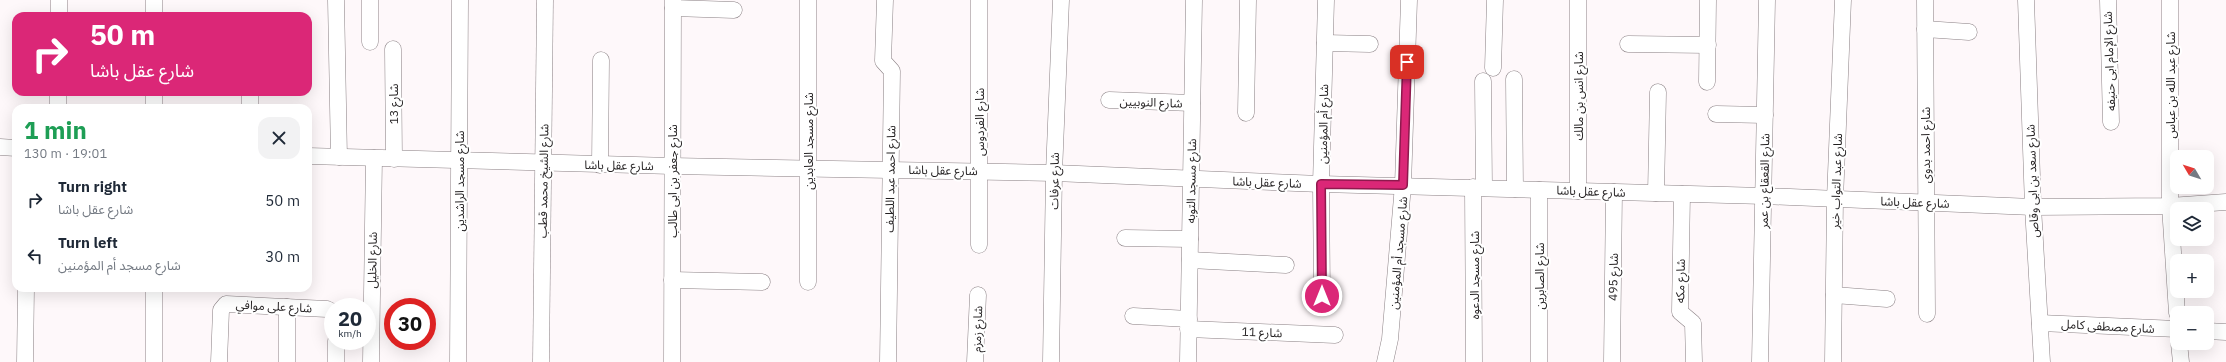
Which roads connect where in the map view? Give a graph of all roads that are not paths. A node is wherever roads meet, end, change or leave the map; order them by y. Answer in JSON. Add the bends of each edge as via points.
{"nodes":[{"id":1,"x":59,"y":0,"type":"edge"},
{"id":2,"x":154,"y":0,"type":"edge"},
{"id":3,"x":336,"y":0,"type":"edge"},
{"id":4,"x":370,"y":0,"type":"edge"},
{"id":5,"x":460,"y":0,"type":"edge"},
{"id":6,"x":545,"y":0,"type":"edge"},
{"id":7,"x":808,"y":0,"type":"edge"},
{"id":8,"x":885,"y":0,"type":"edge"},
{"id":9,"x":979,"y":0,"type":"edge"},
{"id":10,"x":1061,"y":0,"type":"edge"},
{"id":11,"x":1194,"y":0,"type":"edge"},
{"id":12,"x":1248,"y":0,"type":"edge"},
{"id":13,"x":1326,"y":0,"type":"edge"},
{"id":14,"x":1409,"y":0,"type":"edge"},
{"id":15,"x":1495,"y":0,"type":"edge"},
{"id":16,"x":1578,"y":0,"type":"edge"},
{"id":17,"x":1708,"y":0,"type":"edge"},
{"id":18,"x":1768,"y":0,"type":"edge"},
{"id":19,"x":1844,"y":0,"type":"edge"},
{"id":20,"x":1925,"y":0,"type":"edge"},
{"id":21,"x":2026,"y":0,"type":"edge"},
{"id":22,"x":2108,"y":0,"type":"edge"},
{"id":23,"x":2170,"y":0,"type":"edge"},
{"id":24,"x":673,"y":4,"type":"edge"},
{"id":25,"x":734,"y":10,"type":"dead end"},
{"id":26,"x":59,"y":12,"type":"edge"},
{"id":27,"x":154,"y":12,"type":"edge"},
{"id":28,"x":1925,"y":29,"type":"junction"},
{"id":29,"x":1969,"y":32,"type":"dead end"},
{"id":30,"x":370,"y":42,"type":"dead end"},
{"id":31,"x":1325,"y":43,"type":"junction"},
{"id":32,"x":1370,"y":44,"type":"dead end"},
{"id":33,"x":1628,"y":44,"type":"dead end"},
{"id":34,"x":1708,"y":45,"type":"junction"},
{"id":35,"x":393,"y":49,"type":"dead end"},
{"id":36,"x":601,"y":60,"type":"dead end"},
{"id":37,"x":1493,"y":68,"type":"dead end"},
{"id":38,"x":1514,"y":79,"type":"dead end"},
{"id":39,"x":1483,"y":81,"type":"dead end"},
{"id":40,"x":1707,"y":82,"type":"dead end"},
{"id":41,"x":1658,"y":92,"type":"dead end"},
{"id":42,"x":1109,"y":100,"type":"dead end"},
{"id":43,"x":1192,"y":103,"type":"junction"},
{"id":44,"x":1246,"y":114,"type":"dead end"},
{"id":45,"x":1716,"y":114,"type":"dead end"},
{"id":46,"x":1765,"y":115,"type":"junction"},
{"id":47,"x":2111,"y":122,"type":"dead end"},
{"id":48,"x":0,"y":147,"type":"edge"},
{"id":49,"x":12,"y":148,"type":"edge"},
{"id":50,"x":312,"y":156,"type":"edge"},
{"id":51,"x":339,"y":158,"type":"junction"},
{"id":52,"x":374,"y":158,"type":"junction"},
{"id":53,"x":394,"y":159,"type":"junction"},
{"id":54,"x":459,"y":161,"type":"junction"},
{"id":55,"x":543,"y":163,"type":"junction"},
{"id":56,"x":600,"y":164,"type":"junction"},
{"id":57,"x":672,"y":166,"type":"junction"},
{"id":58,"x":808,"y":168,"type":"junction"},
{"id":59,"x":891,"y":170,"type":"junction"},
{"id":60,"x":979,"y":171,"type":"junction"},
{"id":61,"x":1054,"y":173,"type":"junction"},
{"id":62,"x":1190,"y":179,"type":"junction"},
{"id":63,"x":1321,"y":184,"type":"junction"},
{"id":64,"x":1403,"y":185,"type":"junction"},
{"id":65,"x":1479,"y":187,"type":"junction"},
{"id":66,"x":1516,"y":189,"type":"junction"},
{"id":67,"x":1539,"y":190,"type":"junction"},
{"id":68,"x":1578,"y":191,"type":"junction"},
{"id":69,"x":1614,"y":192,"type":"junction"},
{"id":70,"x":1656,"y":193,"type":"junction"},
{"id":71,"x":1682,"y":194,"type":"junction"},
{"id":72,"x":1764,"y":196,"type":"junction"},
{"id":73,"x":1835,"y":199,"type":"junction"},
{"id":74,"x":2170,"y":202,"type":"edge"},
{"id":75,"x":2226,"y":202,"type":"edge"},
{"id":76,"x":1925,"y":203,"type":"junction"},
{"id":77,"x":2214,"y":203,"type":"edge"},
{"id":78,"x":2170,"y":206,"type":"edge"},
{"id":79,"x":2032,"y":207,"type":"junction"},
{"id":80,"x":1125,"y":238,"type":"dead end"},
{"id":81,"x":1190,"y":239,"type":"junction"},
{"id":82,"x":979,"y":245,"type":"dead end"},
{"id":83,"x":2173,"y":246,"type":"edge"},
{"id":84,"x":1190,"y":260,"type":"junction"},
{"id":85,"x":1286,"y":265,"type":"dead end"},
{"id":86,"x":672,"y":280,"type":"junction"},
{"id":87,"x":762,"y":282,"type":"dead end"},
{"id":88,"x":808,"y":282,"type":"dead end"},
{"id":89,"x":26,"y":292,"type":"edge"},
{"id":90,"x":154,"y":292,"type":"edge"},
{"id":91,"x":978,"y":295,"type":"dead end"},
{"id":92,"x":1834,"y":295,"type":"junction"},
{"id":93,"x":1322,"y":296,"type":"dead end"},
{"id":94,"x":1887,"y":299,"type":"dead end"},
{"id":95,"x":2177,"y":306,"type":"edge"},
{"id":96,"x":287,"y":307,"type":"junction"},
{"id":97,"x":324,"y":309,"type":"edge"},
{"id":98,"x":1927,"y":314,"type":"dead end"},
{"id":99,"x":1133,"y":316,"type":"dead end"},
{"id":100,"x":2040,"y":323,"type":"junction"},
{"id":101,"x":1189,"y":324,"type":"junction"},
{"id":102,"x":2170,"y":329,"type":"edge"},
{"id":103,"x":2214,"y":331,"type":"edge"},
{"id":104,"x":2226,"y":332,"type":"edge"},
{"id":105,"x":1335,"y":335,"type":"dead end"},
{"id":106,"x":336,"y":350,"type":"edge"},
{"id":107,"x":2180,"y":350,"type":"edge"},
{"id":108,"x":25,"y":362,"type":"edge"},
{"id":109,"x":154,"y":362,"type":"edge"},
{"id":110,"x":219,"y":362,"type":"edge"},
{"id":111,"x":287,"y":362,"type":"edge"},
{"id":112,"x":336,"y":362,"type":"edge"},
{"id":113,"x":371,"y":362,"type":"edge"},
{"id":114,"x":458,"y":362,"type":"edge"},
{"id":115,"x":541,"y":362,"type":"edge"},
{"id":116,"x":672,"y":362,"type":"edge"},
{"id":117,"x":888,"y":362,"type":"edge"},
{"id":118,"x":975,"y":362,"type":"edge"},
{"id":119,"x":1051,"y":362,"type":"edge"},
{"id":120,"x":1188,"y":362,"type":"edge"},
{"id":121,"x":1385,"y":362,"type":"edge"},
{"id":122,"x":1474,"y":362,"type":"edge"},
{"id":123,"x":1539,"y":362,"type":"edge"},
{"id":124,"x":1612,"y":362,"type":"edge"},
{"id":125,"x":1694,"y":362,"type":"edge"},
{"id":126,"x":1760,"y":362,"type":"edge"},
{"id":127,"x":1830,"y":362,"type":"edge"},
{"id":128,"x":1833,"y":362,"type":"edge"},
{"id":129,"x":2042,"y":362,"type":"edge"},
{"id":130,"x":2181,"y":362,"type":"edge"}],
"edges":[{"from":1,"to":26,"type":"street"},
{"from":2,"to":27,"type":"street"},
{"from":3,"to":51,"type":"street"},
{"from":4,"to":30,"type":"street"},
{"from":5,"to":54,"type":"street","name":"شارع مسجد الراشدين"},
{"from":6,"to":55,"type":"street","name":"شارع الشيخ محمد قطب"},
{"from":7,"to":58,"type":"street","name":"شارع مسجد العابدين"},
{"from":8,"to":59,"type":"street","name":"شارع احمد عبد اللطيف","via":[[883,61],[892,71]]},
{"from":9,"to":60,"type":"street","name":"شارع الفردوس"},
{"from":10,"to":61,"type":"street","name":"شارع عرفات"},
{"from":11,"to":43,"type":"street","name":"شارع مسجد التوبه"},
{"from":12,"to":44,"type":"street"},
{"from":13,"to":31,"type":"street","name":"شارع أم المؤمنين"},
{"from":14,"to":64,"type":"street","name":"شارع مسجد أم المؤمنين"},
{"from":15,"to":37,"type":"street"},
{"from":16,"to":68,"type":"street","name":"شارع انس بن مالك"},
{"from":17,"to":34,"type":"street"},
{"from":18,"to":46,"type":"street","name":"شارع القعقاع بن عمر"},
{"from":19,"to":73,"type":"street","name":"شارع عبد التواب خير"},
{"from":20,"to":28,"type":"street","name":"شارع احمد بدوى"},
{"from":21,"to":79,"type":"street","name":"شارع سعد بن ابى وقاص"},
{"from":22,"to":47,"type":"street","name":"شارع الإمام ابى حنيفه"},
{"from":23,"to":74,"type":"street","name":"شارع عبد الله بن عباس"},
{"from":24,"to":25,"type":"street"},
{"from":24,"to":57,"type":"street","name":"شارع جعفر بن ابى طالب"},
{"from":28,"to":29,"type":"street"},
{"from":28,"to":76,"type":"street","name":"شارع احمد بدوى"},
{"from":31,"to":32,"type":"street"},
{"from":31,"to":63,"type":"street","name":"شارع أم المؤمنين"},
{"from":33,"to":34,"type":"street"},
{"from":34,"to":40,"type":"street"},
{"from":35,"to":53,"type":"street","name":"شارع 13"},
{"from":36,"to":56,"type":"street"},
{"from":38,"to":66,"type":"street"},
{"from":39,"to":65,"type":"street","name":"شارع مسجد الدعوه"},
{"from":41,"to":70,"type":"street"},
{"from":42,"to":43,"type":"street","name":"شارع النوبيين"},
{"from":43,"to":62,"type":"street","name":"شارع مسجد التوبه"},
{"from":45,"to":46,"type":"street"},
{"from":46,"to":72,"type":"street","name":"شارع القعقاع بن عمر"},
{"from":48,"to":49,"type":"street"},
{"from":50,"to":51,"type":"street","name":"شارع عقل باشا"},
{"from":51,"to":52,"type":"street","name":"شارع عقل باشا"},
{"from":52,"to":53,"type":"street","name":"شارع عقل باشا"},
{"from":52,"to":113,"type":"street","name":"شارع الخليل"},
{"from":53,"to":54,"type":"street","name":"شارع عقل باشا"},
{"from":54,"to":55,"type":"street","name":"شارع عقل باشا"},
{"from":54,"to":114,"type":"street","name":"شارع مسجد الراشدين"},
{"from":55,"to":56,"type":"street","name":"شارع عقل باشا"},
{"from":55,"to":115,"type":"street","name":"شارع الشيخ محمد قطب"},
{"from":56,"to":57,"type":"street","name":"شارع عقل باشا"},
{"from":57,"to":58,"type":"street","name":"شارع عقل باشا"},
{"from":57,"to":86,"type":"street","name":"شارع جعفر بن ابى طالب"},
{"from":58,"to":59,"type":"street","name":"شارع عقل باشا"},
{"from":58,"to":88,"type":"street","name":"شارع مسجد العابدين"},
{"from":59,"to":60,"type":"street","name":"شارع عقل باشا"},
{"from":59,"to":117,"type":"street","name":"شارع احمد عبد اللطيف"},
{"from":60,"to":61,"type":"street","name":"شارع عقل باشا"},
{"from":60,"to":82,"type":"street","name":"شارع الفردوس"},
{"from":61,"to":62,"type":"street","name":"شارع عقل باشا"},
{"from":61,"to":119,"type":"street","name":"شارع عرفات"},
{"from":62,"to":63,"type":"street","name":"شارع عقل باشا"},
{"from":62,"to":81,"type":"street","name":"شارع مسجد التوبه"},
{"from":63,"to":64,"type":"street","name":"شارع عقل باشا"},
{"from":63,"to":93,"type":"street","name":"شارع أم المؤمنين"},
{"from":64,"to":65,"type":"street","name":"شارع عقل باشا"},
{"from":64,"to":121,"type":"street","name":"شارع مسجد أم المؤمنين","via":[[1390,340]]},
{"from":65,"to":66,"type":"street","name":"شارع عقل باشا"},
{"from":65,"to":122,"type":"street","name":"شارع مسجد الدعوه"},
{"from":66,"to":67,"type":"street","name":"شارع عقل باشا"},
{"from":67,"to":68,"type":"street","name":"شارع عقل باشا"},
{"from":67,"to":123,"type":"street","name":"شارع الصابرين"},
{"from":68,"to":69,"type":"street","name":"شارع عقل باشا"},
{"from":69,"to":70,"type":"street","name":"شارع عقل باشا"},
{"from":69,"to":124,"type":"street","name":"شارع 495"},
{"from":70,"to":71,"type":"street","name":"شارع عقل باشا"},
{"from":71,"to":72,"type":"street","name":"شارع عقل باشا"},
{"from":71,"to":125,"type":"street","name":"شارع مكه","via":[[1680,312],[1693,323]]},
{"from":72,"to":73,"type":"street","name":"شارع عقل باشا"},
{"from":72,"to":126,"type":"street","name":"شارع القعقاع بن عمر"},
{"from":73,"to":76,"type":"street","name":"شارع عقل باشا"},
{"from":73,"to":92,"type":"street","name":"شارع عبد التواب خير"},
{"from":75,"to":77,"type":"street","name":"شارع عقل باشا"},
{"from":76,"to":79,"type":"street","name":"شارع عقل باشا"},
{"from":76,"to":98,"type":"street","name":"شارع احمد بدوى"},
{"from":78,"to":79,"type":"street","name":"شارع عقل باشا"},
{"from":79,"to":100,"type":"street","name":"شارع سعد بن ابى وقاص"},
{"from":80,"to":81,"type":"street"},
{"from":81,"to":84,"type":"street","name":"شارع مسجد التوبه"},
{"from":83,"to":95,"type":"street","name":"شارع عبد الله بن عباس"},
{"from":84,"to":85,"type":"street"},
{"from":84,"to":101,"type":"street","name":"شارع مسجد التوبه"},
{"from":86,"to":87,"type":"street"},
{"from":86,"to":116,"type":"street","name":"شارع جعفر بن ابى طالب"},
{"from":89,"to":108,"type":"street"},
{"from":90,"to":109,"type":"street"},
{"from":91,"to":118,"type":"street","name":"شارع زمزم"},
{"from":92,"to":94,"type":"street"},
{"from":92,"to":128,"type":"street","name":"شارع عبد التواب خير"},
{"from":96,"to":97,"type":"street","name":"شارع على موافي"},
{"from":96,"to":110,"type":"street","name":"شارع على موافي","via":[[226,304],[221,310]]},
{"from":96,"to":111,"type":"street"},
{"from":99,"to":101,"type":"street"},
{"from":100,"to":102,"type":"street","name":"شارع مصطفى كامل"},
{"from":100,"to":129,"type":"street","name":"شارع سعد بن ابى وقاص"},
{"from":101,"to":105,"type":"street","name":"شارع 11"},
{"from":101,"to":120,"type":"street","name":"شارع مسجد التوبه"},
{"from":103,"to":104,"type":"street"},
{"from":106,"to":112,"type":"street"},
{"from":107,"to":130,"type":"street"},
{"from":127,"to":128,"type":"street"}]}
